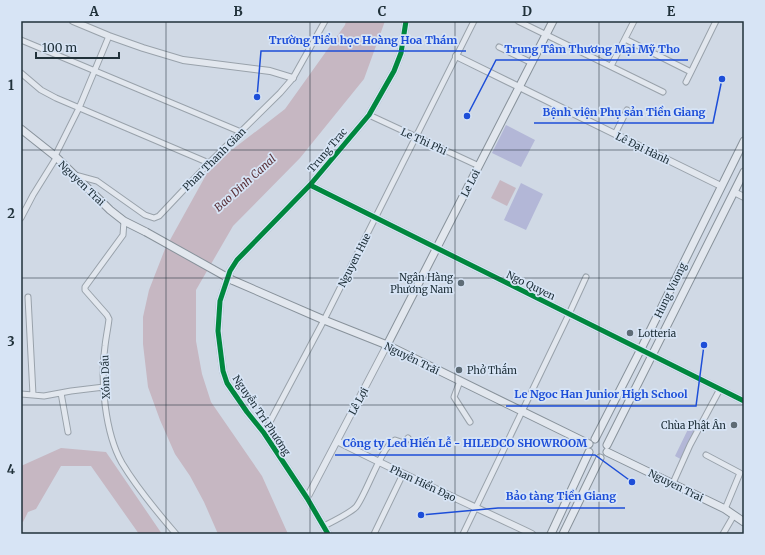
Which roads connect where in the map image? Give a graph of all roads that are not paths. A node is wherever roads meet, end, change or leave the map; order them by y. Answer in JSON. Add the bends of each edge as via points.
{"nodes":[{"id":1,"x":73,"y":21,"type":"edge"},
{"id":2,"x":325,"y":21,"type":"edge"},
{"id":3,"x":406,"y":21,"type":"edge"},
{"id":4,"x":518,"y":21,"type":"edge"},
{"id":5,"x":553,"y":21,"type":"edge"},
{"id":6,"x":634,"y":21,"type":"edge"},
{"id":7,"x":716,"y":21,"type":"edge"},
{"id":8,"x":472,"y":22,"type":"edge"},
{"id":9,"x":546,"y":35,"type":"junction"},
{"id":10,"x":109,"y":36,"type":"junction"},
{"id":11,"x":625,"y":39,"type":"junction"},
{"id":12,"x":21,"y":40,"type":"edge"},
{"id":13,"x":499,"y":47,"type":"dead end"},
{"id":14,"x":456,"y":56,"type":"junction"},
{"id":15,"x":532,"y":63,"type":"junction"},
{"id":16,"x":611,"y":66,"type":"junction"},
{"id":17,"x":94,"y":71,"type":"junction"},
{"id":18,"x":691,"y":72,"type":"junction"},
{"id":19,"x":21,"y":73,"type":"edge"},
{"id":20,"x":293,"y":78,"type":"junction"},
{"id":21,"x":686,"y":82,"type":"dead end"},
{"id":22,"x":520,"y":86,"type":"junction"},
{"id":23,"x":663,"y":92,"type":"dead end"},
{"id":24,"x":79,"y":108,"type":"junction"},
{"id":25,"x":627,"y":110,"type":"dead end"},
{"id":26,"x":369,"y":115,"type":"junction"},
{"id":27,"x":21,"y":128,"type":"edge"},
{"id":28,"x":241,"y":132,"type":"junction"},
{"id":29,"x":615,"y":134,"type":"junction"},
{"id":30,"x":416,"y":137,"type":"junction"},
{"id":31,"x":744,"y":141,"type":"edge"},
{"id":32,"x":56,"y":157,"type":"junction"},
{"id":33,"x":209,"y":163,"type":"junction"},
{"id":34,"x":479,"y":166,"type":"junction"},
{"id":35,"x":744,"y":172,"type":"edge"},
{"id":36,"x":72,"y":174,"type":"junction"},
{"id":37,"x":310,"y":185,"type":"junction"},
{"id":38,"x":722,"y":186,"type":"junction"},
{"id":39,"x":734,"y":192,"type":"junction"},
{"id":40,"x":744,"y":197,"type":"edge"},
{"id":41,"x":376,"y":217,"type":"junction"},
{"id":42,"x":21,"y":218,"type":"edge"},
{"id":43,"x":124,"y":221,"type":"junction"},
{"id":44,"x":438,"y":248,"type":"junction"},
{"id":45,"x":230,"y":272,"type":"joint"},
{"id":46,"x":586,"y":277,"type":"dead end"},
{"id":47,"x":232,"y":280,"type":"joint"},
{"id":48,"x":28,"y":297,"type":"dead end"},
{"id":49,"x":569,"y":314,"type":"junction"},
{"id":50,"x":324,"y":320,"type":"junction"},
{"id":51,"x":387,"y":345,"type":"junction"},
{"id":52,"x":641,"y":349,"type":"junction"},
{"id":53,"x":652,"y":355,"type":"junction"},
{"id":54,"x":460,"y":381,"type":"junction"},
{"id":55,"x":104,"y":387,"type":"junction"},
{"id":56,"x":720,"y":390,"type":"junction"},
{"id":57,"x":61,"y":392,"type":"junction"},
{"id":58,"x":21,"y":394,"type":"edge"},
{"id":59,"x":33,"y":396,"type":"junction"},
{"id":60,"x":744,"y":401,"type":"edge"},
{"id":61,"x":522,"y":411,"type":"junction"},
{"id":62,"x":470,"y":422,"type":"dead end"},
{"id":63,"x":68,"y":432,"type":"dead end"},
{"id":64,"x":264,"y":433,"type":"junction"},
{"id":65,"x":408,"y":438,"type":"dead end"},
{"id":66,"x":595,"y":439,"type":"junction"},
{"id":67,"x":337,"y":441,"type":"junction"},
{"id":68,"x":589,"y":444,"type":"junction"},
{"id":69,"x":607,"y":448,"type":"junction"},
{"id":70,"x":589,"y":452,"type":"junction"},
{"id":71,"x":706,"y":455,"type":"dead end"},
{"id":72,"x":600,"y":458,"type":"junction"},
{"id":73,"x":378,"y":462,"type":"junction"},
{"id":74,"x":403,"y":474,"type":"junction"},
{"id":75,"x":742,"y":474,"type":"edge"},
{"id":76,"x":673,"y":483,"type":"junction"},
{"id":77,"x":307,"y":498,"type":"junction"},
{"id":78,"x":477,"y":507,"type":"junction"},
{"id":79,"x":725,"y":509,"type":"junction"},
{"id":80,"x":734,"y":514,"type":"junction"},
{"id":81,"x":744,"y":522,"type":"edge"},
{"id":82,"x":324,"y":526,"type":"junction"},
{"id":83,"x":176,"y":534,"type":"edge"},
{"id":84,"x":328,"y":534,"type":"edge"},
{"id":85,"x":374,"y":534,"type":"edge"},
{"id":86,"x":463,"y":534,"type":"edge"},
{"id":87,"x":532,"y":534,"type":"edge"},
{"id":88,"x":550,"y":534,"type":"edge"},
{"id":89,"x":563,"y":534,"type":"edge"},
{"id":90,"x":723,"y":534,"type":"edge"}],
"edges":[{"from":1,"to":10,"type":"street"},
{"from":2,"to":20,"type":"street","name":"Phan Thanh Gian"},
{"from":3,"to":26,"type":"street","name":"Trung Trac","via":[[401,53],[394,71]]},
{"from":4,"to":9,"type":"street"},
{"from":5,"to":9,"type":"main road","name":"Le Loi"},
{"from":6,"to":11,"type":"street"},
{"from":7,"to":18,"type":"street"},
{"from":8,"to":14,"type":"street","name":"Nguyen Hue"},
{"from":9,"to":15,"type":"main road","name":"Le Loi"},
{"from":9,"to":16,"type":"street"},
{"from":10,"to":17,"type":"street"},
{"from":10,"to":20,"type":"street","via":[[183,60],[270,71]]},
{"from":11,"to":16,"type":"street"},
{"from":11,"to":18,"type":"street"},
{"from":12,"to":17,"type":"street"},
{"from":13,"to":15,"type":"street"},
{"from":14,"to":22,"type":"street","name":"Lê Đại Hành"},
{"from":14,"to":30,"type":"street","name":"Nguyen Hue"},
{"from":15,"to":22,"type":"main road","name":"Le Loi"},
{"from":16,"to":23,"type":"street"},
{"from":17,"to":24,"type":"street"},
{"from":17,"to":28,"type":"street"},
{"from":18,"to":21,"type":"street"},
{"from":19,"to":24,"type":"street","via":[[41,90]]},
{"from":20,"to":28,"type":"street","name":"Phan Thanh Gian"},
{"from":22,"to":29,"type":"street","name":"Lê Đại Hành"},
{"from":22,"to":34,"type":"main road","name":"Le Loi"},
{"from":24,"to":32,"type":"street"},
{"from":24,"to":33,"type":"street"},
{"from":25,"to":29,"type":"street"},
{"from":26,"to":30,"type":"street","name":"Le Thi Phi"},
{"from":26,"to":37,"type":"street","name":"Trung Trac"},
{"from":27,"to":32,"type":"main road","name":"Nguyen Trai"},
{"from":28,"to":33,"type":"street","name":"Phan Thanh Gian"},
{"from":29,"to":38,"type":"street","name":"Lê Đại Hành"},
{"from":30,"to":34,"type":"street","name":"Le Thi Phi"},
{"from":30,"to":41,"type":"street","name":"Nguyen Hue"},
{"from":31,"to":38,"type":"main road","name":"Hung Vuong"},
{"from":32,"to":36,"type":"main road","name":"Nguyen Trai"},
{"from":32,"to":42,"type":"street"},
{"from":33,"to":36,"type":"street","name":"Phan Thanh Gian","via":[[159,216],[154,218],[145,215],[97,181]]},
{"from":34,"to":44,"type":"main road","name":"Le Loi"},
{"from":35,"to":39,"type":"main road","name":"Hung Vuong"},
{"from":36,"to":43,"type":"main road","name":"Nguyen Trai"},
{"from":37,"to":41,"type":"street","name":"Ngo Quyen"},
{"from":37,"to":45,"type":"street","name":"Trung Trac","via":[[237,260]]},
{"from":38,"to":39,"type":"main road"},
{"from":38,"to":52,"type":"main road","name":"Hung Vuong"},
{"from":39,"to":40,"type":"street"},
{"from":39,"to":53,"type":"main road","name":"Hung Vuong"},
{"from":41,"to":44,"type":"street","name":"Ngo Quyen"},
{"from":41,"to":50,"type":"street","name":"Nguyen Hue"},
{"from":43,"to":47,"type":"main road","name":"Nguyen Trai","bridge":true},
{"from":43,"to":55,"type":"street","name":"Xóm Dầu","via":[[123,235],[85,287],[109,319],[104,348]]},
{"from":44,"to":49,"type":"street","name":"Ngo Quyen"},
{"from":44,"to":51,"type":"main road","name":"Le Loi"},
{"from":45,"to":64,"type":"street","name":"Nguyễn Tri Phương","via":[[220,301],[218,331],[223,371],[227,383]]},
{"from":46,"to":49,"type":"street"},
{"from":47,"to":50,"type":"main road","name":"Nguyễn Trãi"},
{"from":48,"to":59,"type":"street"},
{"from":49,"to":52,"type":"street","name":"Ngo Quyen"},
{"from":49,"to":61,"type":"street"},
{"from":50,"to":51,"type":"main road","name":"Nguyễn Trãi"},
{"from":50,"to":64,"type":"street","name":"Nguyen Hue"},
{"from":51,"to":54,"type":"main road","name":"Nguyễn Trãi"},
{"from":51,"to":67,"type":"street","name":"Lê Lợi"},
{"from":52,"to":53,"type":"street","name":"Ngo Quyen"},
{"from":52,"to":66,"type":"main road","name":"Hung Vuong"},
{"from":53,"to":56,"type":"street","name":"Ngo Quyen"},
{"from":53,"to":69,"type":"main road","name":"Hung Vuong"},
{"from":54,"to":61,"type":"main road","name":"Nguyễn Trãi"},
{"from":54,"to":62,"type":"street","via":[[454,397]]},
{"from":55,"to":57,"type":"street"},
{"from":55,"to":83,"type":"street","name":"Xóm Dầu","via":[[110,432],[122,463]]},
{"from":56,"to":60,"type":"street","name":"Ngo Quyen"},
{"from":56,"to":76,"type":"street"},
{"from":57,"to":59,"type":"street"},
{"from":57,"to":63,"type":"street"},
{"from":58,"to":59,"type":"street"},
{"from":61,"to":68,"type":"main road","name":"Nguyễn Trãi"},
{"from":61,"to":78,"type":"street"},
{"from":64,"to":77,"type":"street","name":"Nguyễn Tri Phương"},
{"from":65,"to":73,"type":"street","via":[[404,443],[392,441]]},
{"from":66,"to":68,"type":"main road"},
{"from":66,"to":69,"type":"main road","name":"Nguyen Trai","via":[[605,441]]},
{"from":67,"to":73,"type":"street","name":"Phan Hiển Đạo"},
{"from":67,"to":77,"type":"street","name":"Lê Lợi"},
{"from":68,"to":70,"type":"main road"},
{"from":69,"to":72,"type":"main road"},
{"from":69,"to":76,"type":"main road","name":"Nguyen Trai"},
{"from":70,"to":72,"type":"main road"},
{"from":70,"to":88,"type":"main road"},
{"from":71,"to":75,"type":"street"},
{"from":72,"to":89,"type":"main road"},
{"from":73,"to":74,"type":"street","name":"Phan Hiển Đạo"},
{"from":73,"to":82,"type":"street","via":[[356,507]]},
{"from":74,"to":78,"type":"street","name":"Phan Hiển Đạo"},
{"from":74,"to":85,"type":"street"},
{"from":75,"to":79,"type":"street"},
{"from":76,"to":79,"type":"main road","name":"Nguyen Trai"},
{"from":77,"to":82,"type":"street","name":"Nguyễn Tri Phương"},
{"from":78,"to":86,"type":"street"},
{"from":78,"to":87,"type":"street","name":"Phan Hiển Đạo"},
{"from":79,"to":80,"type":"main road","name":"Nguyen Trai"},
{"from":80,"to":81,"type":"main road","name":"Nguyen Trai"},
{"from":80,"to":90,"type":"street"},
{"from":82,"to":84,"type":"street","name":"Nguyễn Tri Phương"}]}
